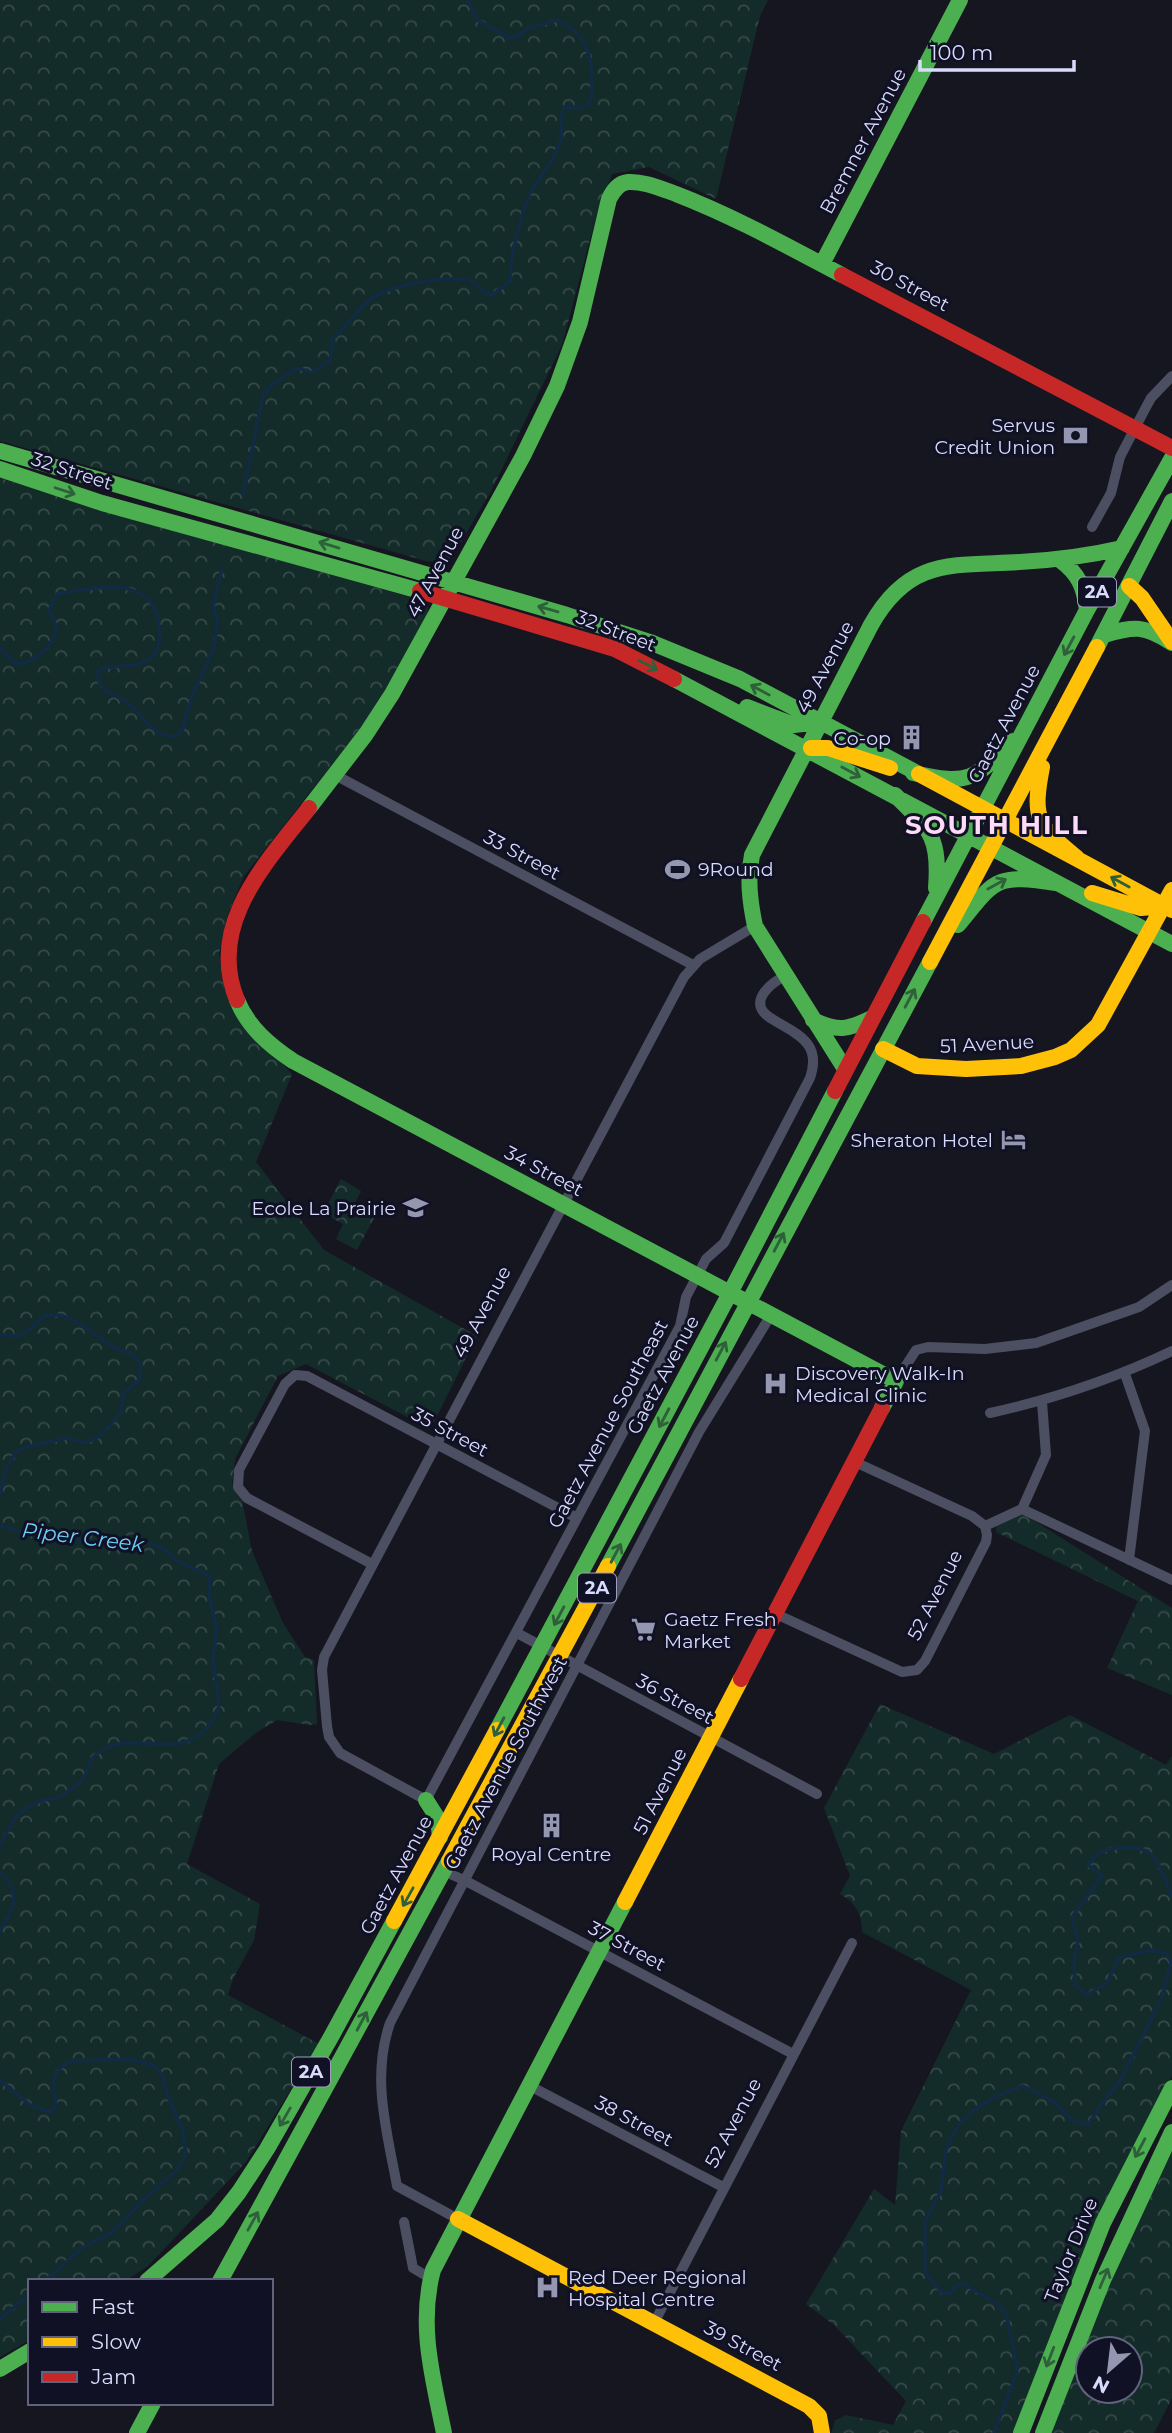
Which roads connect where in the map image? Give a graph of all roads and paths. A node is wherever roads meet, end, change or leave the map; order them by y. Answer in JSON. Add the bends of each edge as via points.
{"nodes":[{"id":1,"x":960,"y":0,"type":"edge"},
{"id":2,"x":621,"y":184,"type":"joint"},
{"id":3,"x":822,"y":264,"type":"junction"},
{"id":4,"x":1172,"y":376,"type":"edge"},
{"id":5,"x":1135,"y":428,"type":"junction"},
{"id":6,"x":1172,"y":448,"type":"edge"},
{"id":7,"x":0,"y":451,"type":"edge"},
{"id":8,"x":1172,"y":457,"type":"edge"},
{"id":9,"x":0,"y":470,"type":"edge"},
{"id":10,"x":1172,"y":501,"type":"edge"},
{"id":11,"x":1139,"y":517,"type":"junction"},
{"id":12,"x":1092,"y":527,"type":"dead end"},
{"id":13,"x":1122,"y":548,"type":"junction"},
{"id":14,"x":1060,"y":559,"type":"junction"},
{"id":15,"x":453,"y":582,"type":"junction"},
{"id":16,"x":1129,"y":586,"type":"junction"},
{"id":17,"x":444,"y":598,"type":"junction"},
{"id":18,"x":1087,"y":611,"type":"junction"},
{"id":19,"x":1104,"y":635,"type":"junction"},
{"id":20,"x":1172,"y":642,"type":"edge"},
{"id":21,"x":715,"y":699,"type":"junction"},
{"id":22,"x":820,"y":722,"type":"junction"},
{"id":23,"x":1025,"y":728,"type":"junction"},
{"id":24,"x":1046,"y":744,"type":"junction"},
{"id":25,"x":806,"y":748,"type":"junction"},
{"id":26,"x":913,"y":773,"type":"junction"},
{"id":27,"x":335,"y":775,"type":"junction"},
{"id":28,"x":895,"y":796,"type":"junction"},
{"id":29,"x":983,"y":809,"type":"junction"},
{"id":30,"x":1006,"y":821,"type":"junction"},
{"id":31,"x":969,"y":835,"type":"junction"},
{"id":32,"x":992,"y":848,"type":"junction"},
{"id":33,"x":1077,"y":858,"type":"junction"},
{"id":34,"x":1056,"y":883,"type":"junction"},
{"id":35,"x":1172,"y":890,"type":"edge"},
{"id":36,"x":935,"y":899,"type":"junction"},
{"id":37,"x":1168,"y":908,"type":"edge"},
{"id":38,"x":755,"y":926,"type":"junction"},
{"id":39,"x":1172,"y":930,"type":"edge"},
{"id":40,"x":1149,"y":932,"type":"junction"},
{"id":41,"x":1172,"y":944,"type":"edge"},
{"id":42,"x":910,"y":945,"type":"junction"},
{"id":43,"x":228,"y":950,"type":"joint"},
{"id":44,"x":935,"y":951,"type":"junction"},
{"id":45,"x":692,"y":965,"type":"junction"},
{"id":46,"x":785,"y":976,"type":"junction"},
{"id":47,"x":872,"y":1018,"type":"junction"},
{"id":48,"x":813,"y":1020,"type":"junction"},
{"id":49,"x":883,"y":1049,"type":"junction"},
{"id":50,"x":845,"y":1069,"type":"junction"},
{"id":51,"x":803,"y":1199,"type":"junction"},
{"id":52,"x":563,"y":1204,"type":"junction"},
{"id":53,"x":697,"y":1276,"type":"junction"},
{"id":54,"x":1172,"y":1285,"type":"edge"},
{"id":55,"x":730,"y":1293,"type":"junction"},
{"id":56,"x":747,"y":1302,"type":"junction"},
{"id":57,"x":771,"y":1315,"type":"junction"},
{"id":58,"x":1172,"y":1351,"type":"edge"},
{"id":59,"x":1125,"y":1374,"type":"junction"},
{"id":60,"x":896,"y":1381,"type":"junction"},
{"id":61,"x":1042,"y":1402,"type":"junction"},
{"id":62,"x":990,"y":1413,"type":"dead end"},
{"id":63,"x":436,"y":1444,"type":"junction"},
{"id":64,"x":855,"y":1462,"type":"junction"},
{"id":65,"x":1022,"y":1509,"type":"junction"},
{"id":66,"x":577,"y":1518,"type":"junction"},
{"id":67,"x":985,"y":1525,"type":"junction"},
{"id":68,"x":1129,"y":1560,"type":"junction"},
{"id":69,"x":372,"y":1564,"type":"junction"},
{"id":70,"x":1172,"y":1580,"type":"edge"},
{"id":71,"x":776,"y":1614,"type":"junction"},
{"id":72,"x":517,"y":1633,"type":"junction"},
{"id":73,"x":542,"y":1647,"type":"junction"},
{"id":74,"x":560,"y":1657,"type":"junction"},
{"id":75,"x":576,"y":1665,"type":"junction"},
{"id":76,"x":711,"y":1738,"type":"junction"},
{"id":77,"x":463,"y":1794,"type":"junction"},
{"id":78,"x":817,"y":1794,"type":"dead end"},
{"id":79,"x":426,"y":1800,"type":"junction"},
{"id":80,"x":440,"y":1837,"type":"junction"},
{"id":81,"x":443,"y":1871,"type":"junction"},
{"id":82,"x":464,"y":1880,"type":"junction"},
{"id":83,"x":852,"y":1943,"type":"dead end"},
{"id":84,"x":600,"y":1952,"type":"junction"},
{"id":85,"x":793,"y":2054,"type":"junction"},
{"id":86,"x":530,"y":2087,"type":"junction"},
{"id":87,"x":1172,"y":2088,"type":"edge"},
{"id":88,"x":1172,"y":2132,"type":"edge"},
{"id":89,"x":723,"y":2187,"type":"junction"},
{"id":90,"x":458,"y":2219,"type":"junction"},
{"id":91,"x":404,"y":2222,"type":"dead end"},
{"id":92,"x":430,"y":2278,"type":"junction"},
{"id":93,"x":149,"y":2279,"type":"edge"},
{"id":94,"x":221,"y":2279,"type":"edge"},
{"id":95,"x":654,"y":2323,"type":"junction"},
{"id":96,"x":28,"y":2352,"type":"edge"},
{"id":97,"x":0,"y":2368,"type":"edge"},
{"id":98,"x":152,"y":2405,"type":"edge"},
{"id":99,"x":137,"y":2433,"type":"edge"},
{"id":100,"x":444,"y":2433,"type":"edge"},
{"id":101,"x":822,"y":2433,"type":"edge"},
{"id":102,"x":1021,"y":2433,"type":"edge"},
{"id":103,"x":1043,"y":2433,"type":"edge"}],
"edges":[{"from":1,"to":3,"type":"main road","name":"Bremner Avenue"},
{"from":2,"to":3,"type":"main road","name":"30 Street","via":[[636,182],[700,204]]},
{"from":2,"to":15,"type":"main road","name":"47 Avenue","via":[[609,199],[581,320],[561,378]]},
{"from":3,"to":5,"type":"main road","name":"30 Street"},
{"from":4,"to":5,"type":"street","via":[[1148,401]]},
{"from":5,"to":6,"type":"main road","name":"30 Street"},
{"from":5,"to":12,"type":"street","via":[[1120,457],[1111,493]]},
{"from":15,"to":7,"type":"main road","name":"32 Street","one_way":true},
{"from":8,"to":11,"type":"main road","name":"Gaetz Avenue","number":"2A"},
{"from":9,"to":17,"type":"main road","name":"32 Street","one_way":true},
{"from":10,"to":16,"type":"main road","name":"Gaetz Avenue","number":"2A"},
{"from":11,"to":13,"type":"main road","name":"Gaetz Avenue","number":"2A"},
{"from":11,"to":16,"type":"main road","via":[[1124,576]]},
{"from":13,"to":14,"type":"main road","name":"49 Avenue"},
{"from":13,"to":18,"type":"main road","name":"Gaetz Avenue","number":"2A"},
{"from":14,"to":18,"type":"main road","via":[[1081,579]]},
{"from":14,"to":22,"type":"main road","name":"49 Avenue","via":[[941,568],[905,583],[878,611]]},
{"from":15,"to":17,"type":"main road","name":"47 Avenue"},
{"from":22,"to":15,"type":"main road","name":"32 Street","one_way":true,"via":[[700,660]]},
{"from":16,"to":19,"type":"main road","name":"Gaetz Avenue","number":"2A"},
{"from":16,"to":20,"type":"main road"},
{"from":17,"to":21,"type":"main road","name":"32 Street","one_way":true,"via":[[615,649]]},
{"from":17,"to":27,"type":"main road","name":"47 Avenue","via":[[392,695]]},
{"from":18,"to":23,"type":"main road","name":"Gaetz Avenue","number":"2A","one_way":true},
{"from":19,"to":20,"type":"main road","via":[[1141,626]]},
{"from":19,"to":24,"type":"main road","name":"Gaetz Avenue","number":"2A"},
{"from":21,"to":22,"type":"main road","via":[[794,725]]},
{"from":21,"to":25,"type":"main road","name":"32 Street"},
{"from":22,"to":25,"type":"main road","name":"49 Avenue"},
{"from":22,"to":26,"type":"main road","name":"32 Street"},
{"from":23,"to":26,"type":"main road","via":[[970,779],[955,782]]},
{"from":23,"to":29,"type":"main road","name":"Gaetz Avenue","number":"2A"},
{"from":24,"to":30,"type":"main road","name":"Gaetz Avenue","number":"2A"},
{"from":24,"to":33,"type":"main road","via":[[1035,800],[1037,816],[1050,836]]},
{"from":25,"to":26,"type":"main road","via":[[828,748]]},
{"from":25,"to":28,"type":"main road","name":"32 Street","one_way":true},
{"from":25,"to":38,"type":"main road","name":"49 Avenue","via":[[752,855],[747,875]]},
{"from":26,"to":29,"type":"main road","name":"32 Street"},
{"from":27,"to":43,"type":"main road","name":"47 Avenue","via":[[244,895]]},
{"from":27,"to":45,"type":"street","name":"33 Street"},
{"from":28,"to":31,"type":"main road","name":"32 Street"},
{"from":28,"to":36,"type":"main road","via":[[925,825],[937,845]]},
{"from":29,"to":30,"type":"main road","name":"32 Street"},
{"from":29,"to":31,"type":"main road","name":"Gaetz Avenue","number":"2A"},
{"from":30,"to":32,"type":"main road","name":"Gaetz Avenue","number":"2A"},
{"from":30,"to":33,"type":"main road","name":"32 Street"},
{"from":31,"to":32,"type":"main road","name":"32 Street"},
{"from":31,"to":36,"type":"main road","name":"Gaetz Avenue","number":"2A"},
{"from":32,"to":34,"type":"main road","name":"32 Street"},
{"from":32,"to":44,"type":"main road","name":"Gaetz Avenue","number":"2A"},
{"from":37,"to":33,"type":"main road","name":"32 Street","one_way":true},
{"from":34,"to":37,"type":"main road","via":[[1141,908]]},
{"from":34,"to":40,"type":"main road","name":"32 Street"},
{"from":44,"to":34,"type":"main road","one_way":true,"via":[[995,882],[1019,877]]},
{"from":35,"to":37,"type":"main road","name":"51 Avenue"},
{"from":36,"to":42,"type":"main road","name":"Gaetz Avenue","number":"2A"},
{"from":37,"to":40,"type":"main road","name":"51 Avenue"},
{"from":38,"to":45,"type":"street","name":"49 Avenue"},
{"from":38,"to":46,"type":"main road","name":"49 Avenue"},
{"from":39,"to":40,"type":"main road"},
{"from":40,"to":41,"type":"main road","name":"32 Street"},
{"from":40,"to":49,"type":"main road","name":"51 Avenue","via":[[1098,1025],[1076,1048],[1056,1058],[1025,1066],[927,1068]]},
{"from":42,"to":47,"type":"main road","name":"Gaetz Avenue","number":"2A"},
{"from":42,"to":49,"type":"main road","via":[[904,976],[878,1030]]},
{"from":43,"to":52,"type":"main road","name":"34 Street","via":[[238,1005],[272,1048]]},
{"from":49,"to":44,"type":"main road","name":"Gaetz Avenue","number":"2A","one_way":true},
{"from":45,"to":52,"type":"street","name":"49 Avenue"},
{"from":46,"to":48,"type":"main road","name":"49 Avenue"},
{"from":46,"to":53,"type":"street","name":"Gaetz Avenue Southeast","via":[[765,989],[761,1004],[765,1014],[800,1033],[813,1059],[813,1072],[724,1243],[708,1256]]},
{"from":47,"to":48,"type":"main road","via":[[841,1031]]},
{"from":47,"to":50,"type":"main road","name":"Gaetz Avenue","number":"2A"},
{"from":48,"to":50,"type":"main road","name":"49 Avenue"},
{"from":49,"to":51,"type":"main road","name":"Gaetz Avenue","number":"2A"},
{"from":50,"to":51,"type":"main road","via":[[843,1096],[810,1162]]},
{"from":50,"to":55,"type":"main road","name":"Gaetz Avenue","number":"2A"},
{"from":56,"to":51,"type":"main road","name":"Gaetz Avenue","number":"2A","one_way":true},
{"from":52,"to":53,"type":"main road","name":"34 Street"},
{"from":52,"to":63,"type":"street","name":"49 Avenue"},
{"from":53,"to":55,"type":"main road","name":"34 Street"},
{"from":53,"to":66,"type":"street","name":"Gaetz Avenue Southeast","via":[[680,1326]]},
{"from":54,"to":60,"type":"street","via":[[1139,1307],[1037,1343],[916,1350]]},
{"from":55,"to":56,"type":"main road","name":"34 Street"},
{"from":55,"to":73,"type":"main road","name":"Gaetz Avenue","number":"2A","one_way":true},
{"from":56,"to":57,"type":"main road","name":"34 Street"},
{"from":74,"to":56,"type":"main road","name":"Gaetz Avenue","number":"2A","one_way":true},
{"from":57,"to":60,"type":"main road","name":"34 Street"},
{"from":57,"to":75,"type":"street","name":"Gaetz Avenue Southwest","via":[[699,1432]]},
{"from":58,"to":59,"type":"street"},
{"from":59,"to":61,"type":"street"},
{"from":59,"to":68,"type":"street","via":[[1145,1431]]},
{"from":60,"to":64,"type":"main road","name":"51 Avenue"},
{"from":61,"to":62,"type":"street"},
{"from":61,"to":65,"type":"street","via":[[1046,1455]]},
{"from":63,"to":66,"type":"street","name":"35 Street"},
{"from":63,"to":69,"type":"street","name":"49 Avenue"},
{"from":63,"to":69,"type":"street","name":"35 Street","via":[[307,1376],[295,1375],[285,1384],[239,1470],[238,1487],[247,1498]]},
{"from":64,"to":67,"type":"street"},
{"from":64,"to":71,"type":"main road","name":"51 Avenue"},
{"from":65,"to":67,"type":"street"},
{"from":65,"to":68,"type":"street"},
{"from":66,"to":72,"type":"street","name":"Gaetz Avenue Southeast"},
{"from":67,"to":71,"type":"street","name":"52 Avenue","via":[[986,1542],[917,1670],[904,1672]]},
{"from":68,"to":70,"type":"street"},
{"from":69,"to":79,"type":"street","name":"49 Avenue","via":[[323,1661],[329,1737],[340,1753]]},
{"from":71,"to":76,"type":"main road","name":"51 Avenue"},
{"from":72,"to":73,"type":"street","name":"36 Street"},
{"from":72,"to":79,"type":"street","name":"Gaetz Avenue Southeast"},
{"from":73,"to":74,"type":"street","name":"36 Street"},
{"from":73,"to":77,"type":"main road","name":"Gaetz Avenue","number":"2A","one_way":true},
{"from":74,"to":75,"type":"street","name":"36 Street"},
{"from":74,"to":81,"type":"main road","name":"Gaetz Avenue","number":"2A"},
{"from":75,"to":76,"type":"street","name":"36 Street"},
{"from":75,"to":82,"type":"street","name":"Gaetz Avenue Southwest"},
{"from":76,"to":78,"type":"street","name":"36 Street"},
{"from":76,"to":84,"type":"main road","name":"51 Avenue"},
{"from":77,"to":79,"type":"main road"},
{"from":77,"to":80,"type":"main road","name":"Gaetz Avenue","number":"2A"},
{"from":79,"to":80,"type":"main road","via":[[438,1819]]},
{"from":80,"to":93,"type":"main road","name":"Gaetz Avenue","number":"2A","one_way":true,"via":[[331,2038],[239,2192],[217,2220]]},
{"from":81,"to":82,"type":"street","name":"37 Street"},
{"from":94,"to":81,"type":"main road","name":"Gaetz Avenue","number":"2A","one_way":true},
{"from":82,"to":84,"type":"street","name":"37 Street"},
{"from":82,"to":90,"type":"street","name":"Gaetz Avenue Southwest","via":[[393,2015],[380,2078],[397,2186]]},
{"from":83,"to":85,"type":"street","name":"52 Avenue"},
{"from":84,"to":85,"type":"street","name":"37 Street"},
{"from":84,"to":86,"type":"main road","name":"51 Avenue"},
{"from":85,"to":89,"type":"street","name":"52 Avenue"},
{"from":86,"to":89,"type":"street","name":"38 Street"},
{"from":86,"to":90,"type":"main road","name":"51 Avenue"},
{"from":87,"to":102,"type":"main road","name":"Taylor Drive","one_way":true,"via":[[1103,2222]]},
{"from":103,"to":88,"type":"main road","name":"Taylor Drive","one_way":true,"via":[[1123,2234]]},
{"from":89,"to":95,"type":"street","name":"52 Avenue"},
{"from":90,"to":92,"type":"main road","name":"51 Avenue"},
{"from":90,"to":95,"type":"main road","name":"39 Street"},
{"from":91,"to":92,"type":"street","via":[[412,2269]]},
{"from":92,"to":100,"type":"main road","name":"51 Avenue","via":[[425,2333]]},
{"from":95,"to":101,"type":"main road","name":"39 Street","via":[[810,2406],[819,2416]]},
{"from":96,"to":97,"type":"main road"},
{"from":98,"to":99,"type":"main road"}]}
